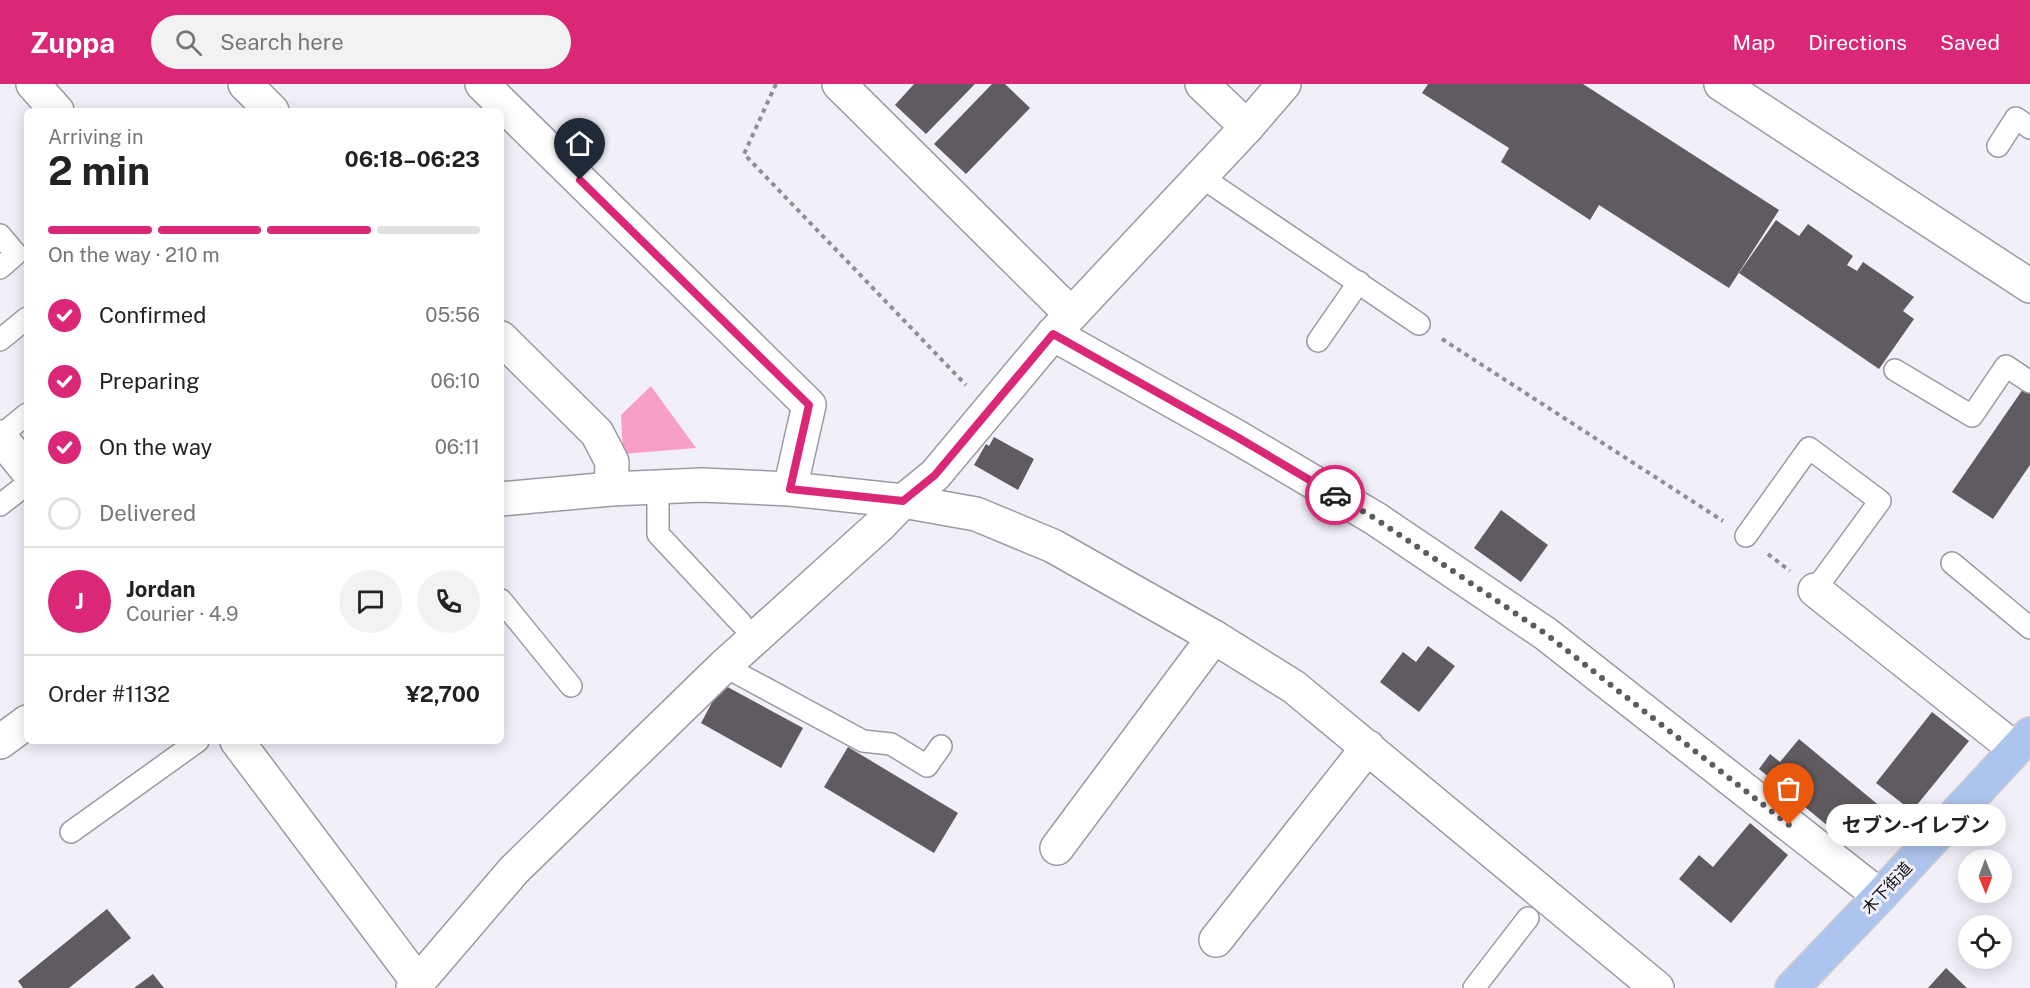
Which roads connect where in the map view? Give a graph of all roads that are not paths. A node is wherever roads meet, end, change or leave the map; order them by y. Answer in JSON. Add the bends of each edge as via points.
{"nodes":[{"id":1,"x":33,"y":84,"type":"edge"},
{"id":2,"x":245,"y":84,"type":"edge"},
{"id":3,"x":482,"y":84,"type":"edge"},
{"id":4,"x":839,"y":84,"type":"edge"},
{"id":5,"x":1202,"y":84,"type":"edge"},
{"id":6,"x":1284,"y":84,"type":"edge"},
{"id":7,"x":1720,"y":84,"type":"edge"},
{"id":8,"x":54,"y":108,"type":"edge"},
{"id":9,"x":269,"y":108,"type":"edge"},
{"id":10,"x":1247,"y":127,"type":"junction"},
{"id":11,"x":2030,"y":128,"type":"edge"},
{"id":12,"x":1998,"y":146,"type":"dead end"},
{"id":13,"x":1200,"y":176,"type":"junction"},
{"id":14,"x":0,"y":235,"type":"edge"},
{"id":15,"x":0,"y":268,"type":"edge"},
{"id":16,"x":1359,"y":282,"type":"junction"},
{"id":17,"x":2030,"y":286,"type":"edge"},
{"id":18,"x":24,"y":320,"type":"edge"},
{"id":19,"x":1062,"y":324,"type":"junction"},
{"id":20,"x":1419,"y":324,"type":"road end"},
{"id":21,"x":0,"y":340,"type":"edge"},
{"id":22,"x":504,"y":341,"type":"edge"},
{"id":23,"x":1318,"y":341,"type":"dead end"},
{"id":24,"x":1895,"y":370,"type":"dead end"},
{"id":25,"x":2030,"y":382,"type":"edge"},
{"id":26,"x":24,"y":416,"type":"edge"},
{"id":27,"x":0,"y":436,"type":"edge"},
{"id":28,"x":24,"y":466,"type":"edge"},
{"id":29,"x":24,"y":486,"type":"edge"},
{"id":30,"x":658,"y":487,"type":"junction"},
{"id":31,"x":611,"y":489,"type":"junction"},
{"id":32,"x":790,"y":489,"type":"junction"},
{"id":33,"x":504,"y":499,"type":"edge"},
{"id":34,"x":903,"y":501,"type":"junction"},
{"id":35,"x":0,"y":505,"type":"edge"},
{"id":36,"x":1746,"y":536,"type":"road end"},
{"id":37,"x":1952,"y":563,"type":"dead end"},
{"id":38,"x":1815,"y":590,"type":"joint"},
{"id":39,"x":504,"y":604,"type":"edge"},
{"id":40,"x":741,"y":623,"type":"dead end"},
{"id":41,"x":2030,"y":628,"type":"edge"},
{"id":42,"x":1214,"y":637,"type":"junction"},
{"id":43,"x":724,"y":666,"type":"junction"},
{"id":44,"x":571,"y":686,"type":"dead end"},
{"id":45,"x":24,"y":724,"type":"edge"},
{"id":46,"x":0,"y":742,"type":"edge"},
{"id":47,"x":2023,"y":742,"type":"edge"},
{"id":48,"x":194,"y":744,"type":"edge"},
{"id":49,"x":239,"y":744,"type":"edge"},
{"id":50,"x":940,"y":746,"type":"dead end"},
{"id":51,"x":1368,"y":747,"type":"junction"},
{"id":52,"x":71,"y":832,"type":"dead end"},
{"id":53,"x":1057,"y":848,"type":"dead end"},
{"id":54,"x":1880,"y":896,"type":"junction"},
{"id":55,"x":1528,"y":918,"type":"dead end"},
{"id":56,"x":1216,"y":940,"type":"dead end"},
{"id":57,"x":416,"y":985,"type":"edge"},
{"id":58,"x":1474,"y":988,"type":"edge"},
{"id":59,"x":1658,"y":988,"type":"edge"},
{"id":60,"x":1792,"y":988,"type":"edge"}],
"edges":[{"from":1,"to":8,"type":"street"},
{"from":2,"to":9,"type":"street"},
{"from":3,"to":32,"type":"street","via":[[809,405]]},
{"from":4,"to":19,"type":"street"},
{"from":5,"to":10,"type":"street"},
{"from":6,"to":10,"type":"street"},
{"from":7,"to":17,"type":"street"},
{"from":10,"to":13,"type":"street"},
{"from":11,"to":12,"type":"lane","via":[[2016,118]]},
{"from":13,"to":16,"type":"lane"},
{"from":13,"to":19,"type":"street"},
{"from":14,"to":15,"type":"lane","via":[[16,254]]},
{"from":16,"to":20,"type":"lane"},
{"from":16,"to":23,"type":"lane"},
{"from":18,"to":21,"type":"lane"},
{"from":19,"to":34,"type":"street","via":[[935,475]]},
{"from":19,"to":54,"type":"street","via":[[1237,437],[1376,519],[1536,627]]},
{"from":22,"to":31,"type":"street","via":[[597,433],[612,462]]},
{"from":24,"to":25,"type":"lane","via":[[1972,416],[2006,366]]},
{"from":26,"to":27,"type":"lane"},
{"from":27,"to":28,"type":"street"},
{"from":29,"to":35,"type":"lane"},
{"from":30,"to":31,"type":"street"},
{"from":30,"to":32,"type":"street"},
{"from":30,"to":40,"type":"lane","via":[[658,534]]},
{"from":31,"to":33,"type":"street"},
{"from":32,"to":34,"type":"street"},
{"from":34,"to":42,"type":"street","via":[[976,514],[1053,546]]},
{"from":34,"to":43,"type":"street"},
{"from":36,"to":38,"type":"lane","via":[[1809,448],[1880,501]]},
{"from":37,"to":41,"type":"lane"},
{"from":38,"to":47,"type":"street"},
{"from":39,"to":44,"type":"lane"},
{"from":42,"to":51,"type":"street","via":[[1294,687]]},
{"from":42,"to":53,"type":"street"},
{"from":43,"to":50,"type":"lane","via":[[863,741],[891,744],[927,766]]},
{"from":43,"to":57,"type":"street","via":[[514,870]]},
{"from":45,"to":46,"type":"street"},
{"from":47,"to":54,"type":"main road","name":"木下街道"},
{"from":48,"to":52,"type":"lane"},
{"from":49,"to":57,"type":"street"},
{"from":51,"to":56,"type":"street"},
{"from":51,"to":59,"type":"street"},
{"from":54,"to":60,"type":"main road","name":"木下街道"},
{"from":55,"to":58,"type":"lane"}]}
